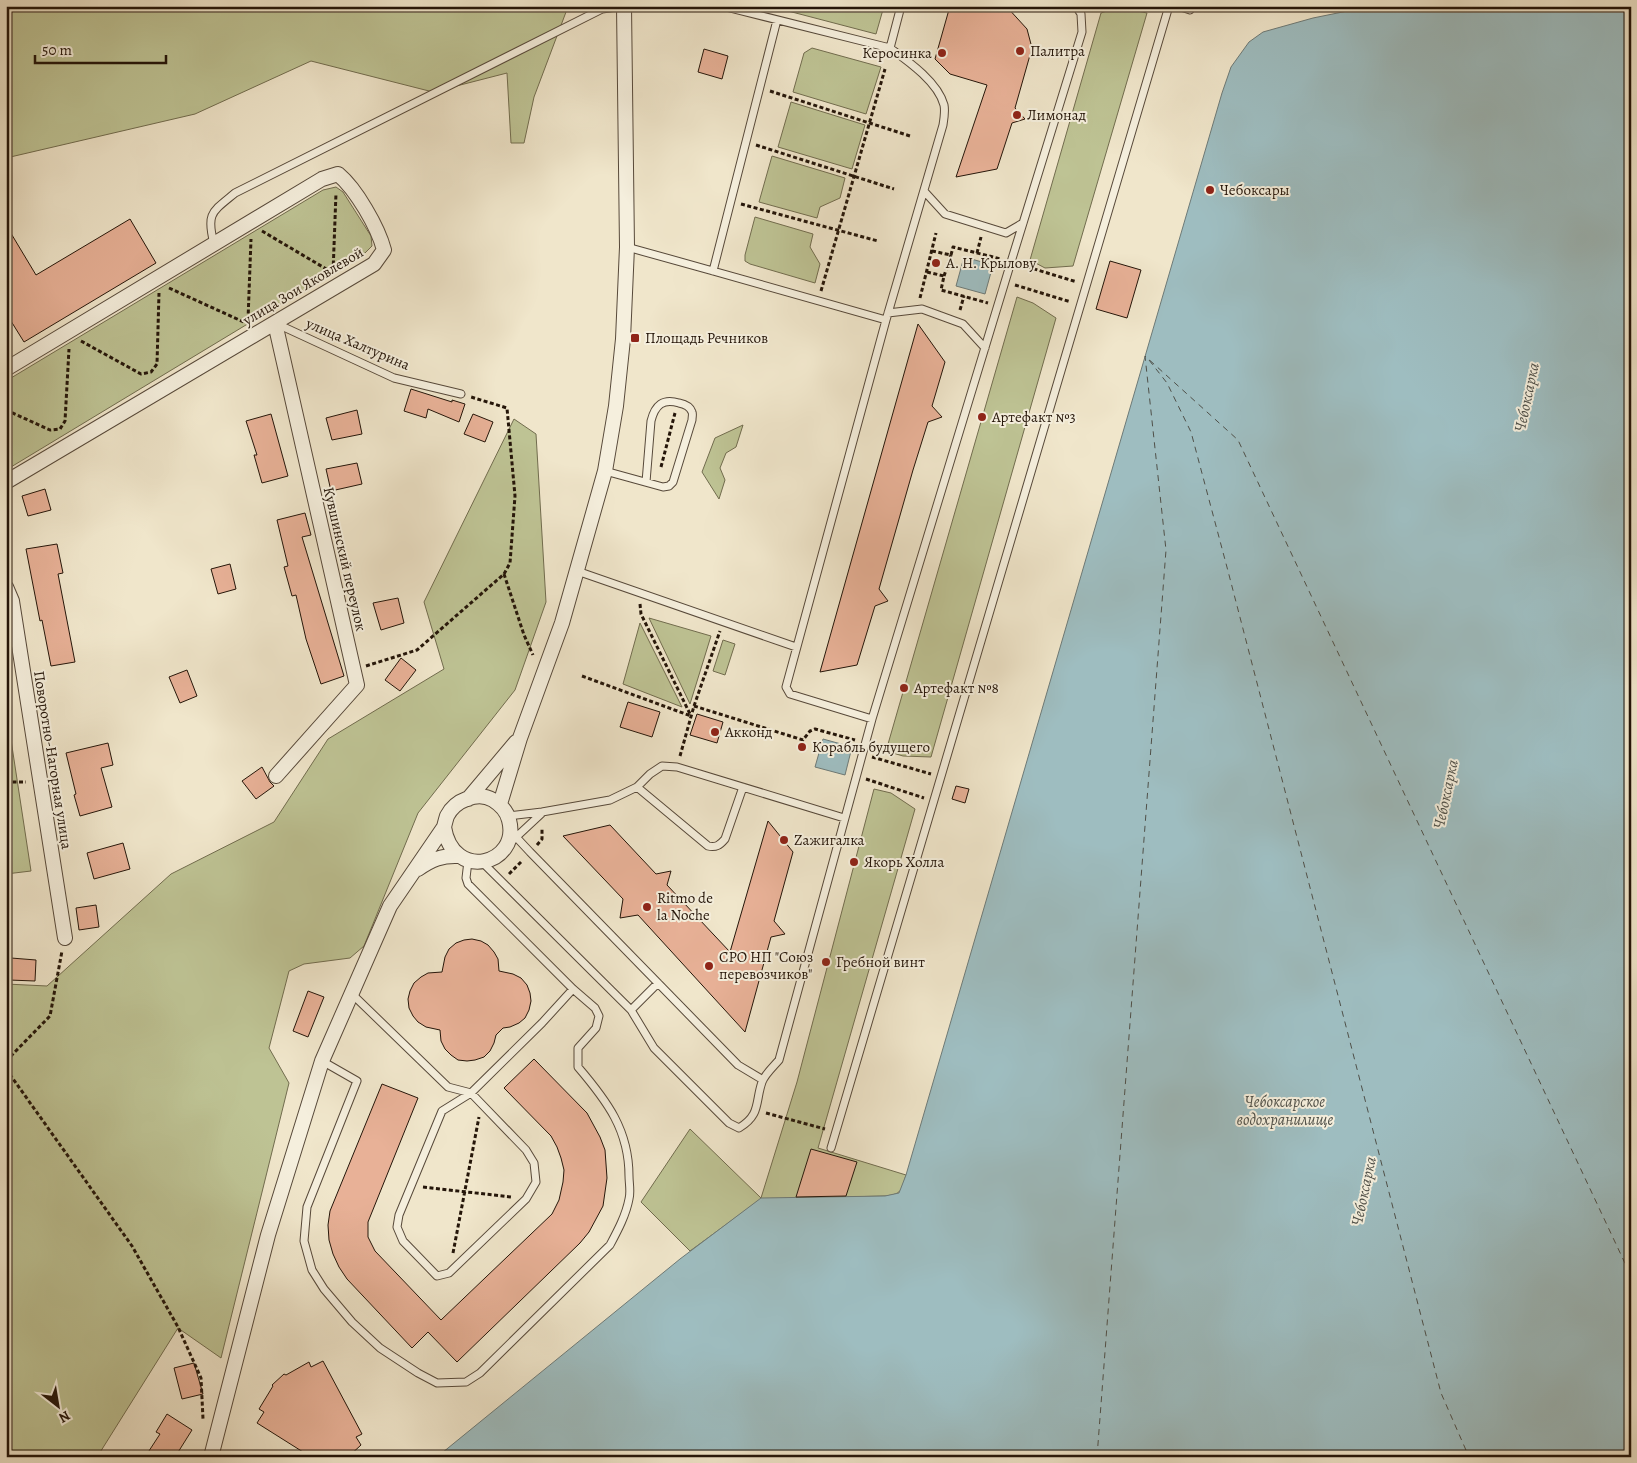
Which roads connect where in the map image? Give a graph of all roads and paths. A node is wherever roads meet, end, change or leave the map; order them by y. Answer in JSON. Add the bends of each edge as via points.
{"nodes":[{"id":1,"x":624,"y":6,"type":"edge"},
{"id":2,"x":722,"y":6,"type":"edge"},
{"id":3,"x":901,"y":6,"type":"edge"},
{"id":4,"x":1076,"y":6,"type":"edge"},
{"id":5,"x":1169,"y":6,"type":"edge"},
{"id":6,"x":1178,"y":6,"type":"edge"},
{"id":7,"x":1191,"y":6,"type":"edge"},
{"id":8,"x":777,"y":20,"type":"junction"},
{"id":9,"x":890,"y":48,"type":"junction"},
{"id":10,"x":885,"y":69,"type":"dead end"},
{"id":11,"x":760,"y":87,"type":"junction"},
{"id":12,"x":870,"y":123,"type":"junction"},
{"id":13,"x":910,"y":136,"type":"dead end"},
{"id":14,"x":746,"y":142,"type":"junction"},
{"id":15,"x":855,"y":176,"type":"junction"},
{"id":16,"x":336,"y":187,"type":"dead end"},
{"id":17,"x":894,"y":189,"type":"dead end"},
{"id":18,"x":924,"y":191,"type":"junction"},
{"id":19,"x":731,"y":201,"type":"junction"},
{"id":20,"x":1023,"y":223,"type":"junction"},
{"id":21,"x":258,"y":229,"type":"dead end"},
{"id":22,"x":838,"y":230,"type":"junction"},
{"id":23,"x":936,"y":233,"type":"dead end"},
{"id":24,"x":251,"y":234,"type":"dead end"},
{"id":25,"x":878,"y":241,"type":"dead end"},
{"id":26,"x":214,"y":244,"type":"junction"},
{"id":27,"x":626,"y":247,"type":"junction"},
{"id":28,"x":932,"y":251,"type":"junction"},
{"id":29,"x":951,"y":255,"type":"junction"},
{"id":30,"x":1011,"y":262,"type":"junction"},
{"id":31,"x":1022,"y":266,"type":"dead end"},
{"id":32,"x":342,"y":268,"type":"dead end"},
{"id":33,"x":713,"y":271,"type":"junction"},
{"id":34,"x":927,"y":272,"type":"junction"},
{"id":35,"x":334,"y":273,"type":"junction"},
{"id":36,"x":944,"y":276,"type":"junction"},
{"id":37,"x":325,"y":278,"type":"dead end"},
{"id":38,"x":1017,"y":285,"type":"dead end"},
{"id":39,"x":1087,"y":285,"type":"junction"},
{"id":40,"x":164,"y":286,"type":"dead end"},
{"id":41,"x":159,"y":289,"type":"dead end"},
{"id":42,"x":920,"y":299,"type":"dead end"},
{"id":43,"x":818,"y":301,"type":"junction"},
{"id":44,"x":1081,"y":304,"type":"junction"},
{"id":45,"x":998,"y":305,"type":"junction"},
{"id":46,"x":888,"y":312,"type":"junction"},
{"id":47,"x":256,"y":319,"type":"dead end"},
{"id":48,"x":886,"y":320,"type":"junction"},
{"id":49,"x":274,"y":323,"type":"junction"},
{"id":50,"x":248,"y":324,"type":"junction"},
{"id":51,"x":76,"y":338,"type":"dead end"},
{"id":52,"x":70,"y":343,"type":"dead end"},
{"id":53,"x":985,"y":348,"type":"junction"},
{"id":54,"x":6,"y":370,"type":"edge"},
{"id":55,"x":461,"y":394,"type":"joint"},
{"id":56,"x":6,"y":410,"type":"edge"},
{"id":57,"x":676,"y":410,"type":"dead end"},
{"id":58,"x":660,"y":470,"type":"dead end"},
{"id":59,"x":605,"y":471,"type":"junction"},
{"id":60,"x":6,"y":482,"type":"edge"},
{"id":61,"x":646,"y":482,"type":"junction"},
{"id":62,"x":577,"y":571,"type":"junction"},
{"id":63,"x":504,"y":574,"type":"junction"},
{"id":64,"x":6,"y":587,"type":"edge"},
{"id":65,"x":640,"y":593,"type":"junction"},
{"id":66,"x":723,"y":622,"type":"junction"},
{"id":67,"x":524,"y":635,"type":"dead end"},
{"id":68,"x":796,"y":647,"type":"junction"},
{"id":69,"x":354,"y":671,"type":"junction"},
{"id":70,"x":582,"y":676,"type":"dead end"},
{"id":71,"x":694,"y":706,"type":"junction"},
{"id":72,"x":692,"y":716,"type":"junction"},
{"id":73,"x":872,"y":719,"type":"junction"},
{"id":74,"x":520,"y":738,"type":"junction"},
{"id":75,"x":866,"y":743,"type":"junction"},
{"id":76,"x":883,"y":760,"type":"dead end"},
{"id":77,"x":677,"y":766,"type":"junction"},
{"id":78,"x":276,"y":776,"type":"dead end"},
{"id":79,"x":941,"y":776,"type":"junction"},
{"id":80,"x":877,"y":783,"type":"dead end"},
{"id":81,"x":636,"y":787,"type":"junction"},
{"id":82,"x":743,"y":787,"type":"junction"},
{"id":83,"x":468,"y":799,"type":"junction"},
{"id":84,"x":934,"y":801,"type":"junction"},
{"id":85,"x":542,"y":812,"type":"junction"},
{"id":86,"x":844,"y":818,"type":"junction"},
{"id":87,"x":509,"y":820,"type":"junction"},
{"id":88,"x":542,"y":823,"type":"dead end"},
{"id":89,"x":444,"y":827,"type":"junction"},
{"id":90,"x":537,"y":845,"type":"dead end"},
{"id":91,"x":524,"y":858,"type":"dead end"},
{"id":92,"x":470,"y":860,"type":"junction"},
{"id":93,"x":411,"y":874,"type":"junction"},
{"id":94,"x":509,"y":874,"type":"dead end"},
{"id":95,"x":65,"y":938,"type":"joint"},
{"id":96,"x":658,"y":983,"type":"junction"},
{"id":97,"x":573,"y":989,"type":"junction"},
{"id":98,"x":351,"y":992,"type":"junction"},
{"id":99,"x":631,"y":1010,"type":"junction"},
{"id":100,"x":6,"y":1061,"type":"edge"},
{"id":101,"x":322,"y":1061,"type":"junction"},
{"id":102,"x":6,"y":1069,"type":"edge"},
{"id":103,"x":763,"y":1080,"type":"junction"},
{"id":104,"x":471,"y":1093,"type":"junction"},
{"id":105,"x":482,"y":1104,"type":"junction"},
{"id":106,"x":757,"y":1110,"type":"junction"},
{"id":107,"x":836,"y":1132,"type":"junction"},
{"id":108,"x":831,"y":1148,"type":"dead end"},
{"id":109,"x":411,"y":1185,"type":"junction"},
{"id":110,"x":464,"y":1192,"type":"junction"},
{"id":111,"x":526,"y":1199,"type":"junction"},
{"id":112,"x":449,"y":1273,"type":"junction"},
{"id":113,"x":220,"y":1419,"type":"junction"},
{"id":114,"x":211,"y":1457,"type":"edge"}],
"edges":[{"from":1,"to":26,"type":"lane","via":[[602,9],[235,193],[213,212],[209,225]]},
{"from":1,"to":27,"type":"street"},
{"from":2,"to":8,"type":"lane"},
{"from":3,"to":9,"type":"lane"},
{"from":4,"to":20,"type":"lane","via":[[1081,14],[1082,32]]},
{"from":5,"to":39,"type":"lane"},
{"from":6,"to":7,"type":"lane","via":[[1190,10]]},
{"from":8,"to":9,"type":"lane"},
{"from":8,"to":11,"type":"lane"},
{"from":9,"to":18,"type":"lane","via":[[912,64],[936,89],[944,106],[943,124]]},
{"from":10,"to":12,"type":"path"},
{"from":11,"to":12,"type":"path"},
{"from":11,"to":14,"type":"lane"},
{"from":12,"to":13,"type":"path"},
{"from":12,"to":15,"type":"path"},
{"from":14,"to":15,"type":"path"},
{"from":14,"to":19,"type":"lane"},
{"from":15,"to":17,"type":"path"},
{"from":15,"to":22,"type":"path"},
{"from":16,"to":35,"type":"path"},
{"from":18,"to":20,"type":"lane","via":[[945,214],[1006,233]]},
{"from":18,"to":46,"type":"lane"},
{"from":19,"to":22,"type":"path"},
{"from":19,"to":33,"type":"lane"},
{"from":20,"to":30,"type":"lane"},
{"from":21,"to":35,"type":"path"},
{"from":22,"to":25,"type":"path"},
{"from":22,"to":43,"type":"path"},
{"from":23,"to":28,"type":"path"},
{"from":24,"to":50,"type":"path"},
{"from":26,"to":49,"type":"street","name":"улица Зои Яковлевой","via":[[322,179],[338,174],[348,182],[380,234],[384,250],[374,264]]},
{"from":26,"to":54,"type":"street","name":"улица Зои Яковлевой"},
{"from":27,"to":33,"type":"lane"},
{"from":27,"to":59,"type":"street","via":[[623,339]]},
{"from":28,"to":29,"type":"path"},
{"from":28,"to":34,"type":"path"},
{"from":29,"to":30,"type":"path","via":[[953,247]]},
{"from":29,"to":36,"type":"path"},
{"from":30,"to":45,"type":"lane"},
{"from":31,"to":39,"type":"path"},
{"from":32,"to":35,"type":"path"},
{"from":33,"to":43,"type":"lane"},
{"from":34,"to":36,"type":"path"},
{"from":34,"to":42,"type":"path"},
{"from":35,"to":37,"type":"path"},
{"from":36,"to":45,"type":"path","via":[[941,290]]},
{"from":38,"to":44,"type":"path"},
{"from":39,"to":44,"type":"lane"},
{"from":40,"to":50,"type":"path"},
{"from":41,"to":51,"type":"path","via":[[156,364],[151,372],[141,374]]},
{"from":43,"to":48,"type":"lane"},
{"from":44,"to":79,"type":"lane"},
{"from":45,"to":53,"type":"lane"},
{"from":46,"to":48,"type":"lane"},
{"from":46,"to":53,"type":"lane","via":[[922,309],[963,324]]},
{"from":47,"to":50,"type":"path"},
{"from":48,"to":68,"type":"lane"},
{"from":49,"to":55,"type":"lane","name":"улица Халтурина","via":[[394,378]]},
{"from":49,"to":60,"type":"street","name":"улица Зои Яковлевой"},
{"from":49,"to":69,"type":"street","name":"Кувшинский переулок"},
{"from":52,"to":56,"type":"path","via":[[65,421],[60,429],[50,430]]},
{"from":53,"to":73,"type":"lane"},
{"from":55,"to":63,"type":"path","via":[[507,408],[515,496],[510,563]]},
{"from":57,"to":58,"type":"path"},
{"from":59,"to":61,"type":"lane"},
{"from":59,"to":62,"type":"street"},
{"from":61,"to":61,"type":"lane","via":[[664,487],[673,482],[692,420],[692,411],[686,405],[670,400],[654,411]]},
{"from":62,"to":65,"type":"lane"},
{"from":62,"to":74,"type":"street","via":[[562,623]]},
{"from":63,"to":67,"type":"path"},
{"from":63,"to":69,"type":"path","via":[[417,650]]},
{"from":64,"to":95,"type":"street","name":"Поворотно-Нагорная улица","via":[[12,601]]},
{"from":65,"to":66,"type":"lane"},
{"from":65,"to":72,"type":"path","via":[[641,614]]},
{"from":66,"to":68,"type":"lane"},
{"from":66,"to":71,"type":"path"},
{"from":68,"to":73,"type":"lane","via":[[786,687],[790,694]]},
{"from":69,"to":78,"type":"street","name":"Кувшинский переулок","via":[[357,685]]},
{"from":70,"to":72,"type":"path"},
{"from":71,"to":72,"type":"path"},
{"from":71,"to":75,"type":"path","via":[[803,740],[815,729]]},
{"from":72,"to":77,"type":"path"},
{"from":73,"to":75,"type":"lane"},
{"from":74,"to":83,"type":"street"},
{"from":74,"to":87,"type":"street"},
{"from":75,"to":86,"type":"lane"},
{"from":76,"to":79,"type":"path"},
{"from":77,"to":81,"type":"lane","via":[[662,766]]},
{"from":77,"to":82,"type":"lane"},
{"from":79,"to":84,"type":"lane"},
{"from":80,"to":84,"type":"path"},
{"from":81,"to":82,"type":"lane","via":[[708,846],[714,847],[725,840]]},
{"from":81,"to":85,"type":"lane","via":[[610,800]]},
{"from":82,"to":86,"type":"lane"},
{"from":83,"to":87,"type":"street","via":[[488,797]]},
{"from":83,"to":89,"type":"street","via":[[448,815]]},
{"from":84,"to":107,"type":"lane"},
{"from":85,"to":87,"type":"lane"},
{"from":85,"to":87,"type":"lane"},
{"from":86,"to":103,"type":"lane","via":[[779,1060]]},
{"from":87,"to":92,"type":"street","via":[[511,837],[505,849],[494,858]]},
{"from":87,"to":96,"type":"lane"},
{"from":88,"to":90,"type":"path","via":[[542,839]]},
{"from":89,"to":92,"type":"street","via":[[450,847]]},
{"from":89,"to":93,"type":"street"},
{"from":91,"to":94,"type":"path"},
{"from":92,"to":93,"type":"street","via":[[447,855],[432,860]]},
{"from":92,"to":97,"type":"lane","via":[[468,884]]},
{"from":92,"to":99,"type":"lane"},
{"from":93,"to":98,"type":"street","via":[[390,906]]},
{"from":95,"to":100,"type":"path","via":[[50,1016]]},
{"from":96,"to":99,"type":"lane"},
{"from":96,"to":103,"type":"lane","via":[[738,1065]]},
{"from":97,"to":101,"type":"lane","via":[[595,1008],[599,1016],[596,1028],[578,1048],[578,1068],[613,1112],[624,1139],[629,1162],[630,1197],[610,1244],[480,1373],[466,1382],[437,1383],[380,1348],[352,1322],[312,1270],[304,1241],[307,1207],[356,1080]]},
{"from":97,"to":104,"type":"lane"},
{"from":98,"to":101,"type":"street"},
{"from":98,"to":104,"type":"lane","via":[[448,1087]]},
{"from":99,"to":106,"type":"lane","via":[[654,1048],[729,1123],[739,1128],[749,1123]]},
{"from":101,"to":113,"type":"street","via":[[268,1235]]},
{"from":102,"to":113,"type":"path","via":[[132,1246],[178,1327],[201,1378],[204,1420]]},
{"from":103,"to":106,"type":"lane"},
{"from":104,"to":105,"type":"lane"},
{"from":104,"to":109,"type":"lane","via":[[442,1111]]},
{"from":105,"to":110,"type":"path"},
{"from":105,"to":111,"type":"lane","via":[[526,1150],[534,1163],[536,1182]]},
{"from":106,"to":107,"type":"path"},
{"from":107,"to":108,"type":"lane"},
{"from":109,"to":110,"type":"path"},
{"from":109,"to":112,"type":"lane","via":[[397,1227],[403,1240],[437,1276]]},
{"from":110,"to":111,"type":"path"},
{"from":110,"to":112,"type":"path"},
{"from":111,"to":112,"type":"lane"},
{"from":113,"to":114,"type":"street"}]}
